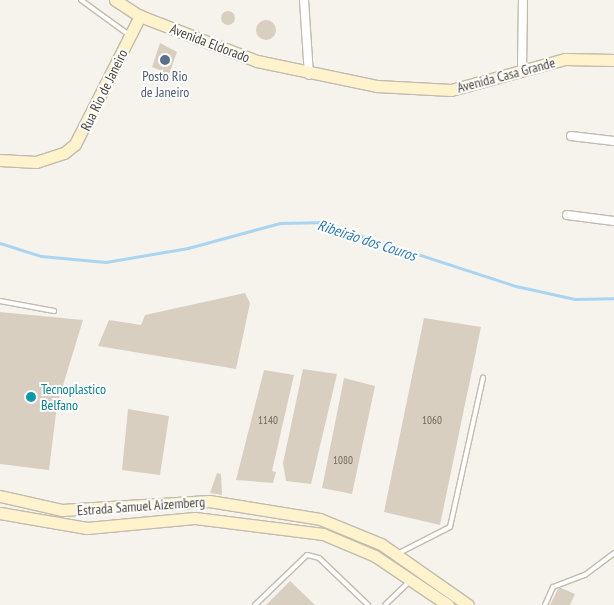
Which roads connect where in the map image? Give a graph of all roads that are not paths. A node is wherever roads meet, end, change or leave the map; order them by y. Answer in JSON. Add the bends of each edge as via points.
{"nodes":[{"id":1,"x":81,"y":0,"type":"edge"},
{"id":2,"x":115,"y":0,"type":"edge"},
{"id":3,"x":304,"y":0,"type":"edge"},
{"id":4,"x":524,"y":0,"type":"edge"},
{"id":5,"x":140,"y":16,"type":"junction"},
{"id":6,"x":131,"y":36,"type":"junction"},
{"id":7,"x":614,"y":60,"type":"edge"},
{"id":8,"x":522,"y":70,"type":"junction"},
{"id":9,"x":309,"y":76,"type":"junction"},
{"id":10,"x":571,"y":136,"type":"dead end"},
{"id":11,"x":614,"y":141,"type":"edge"},
{"id":12,"x":0,"y":160,"type":"edge"},
{"id":13,"x":567,"y":215,"type":"dead end"},
{"id":14,"x":614,"y":222,"type":"edge"},
{"id":15,"x":0,"y":301,"type":"edge"},
{"id":16,"x":54,"y":311,"type":"dead end"},
{"id":17,"x":483,"y":378,"type":"dead end"},
{"id":18,"x":0,"y":496,"type":"edge"},
{"id":19,"x":0,"y":513,"type":"edge"},
{"id":20,"x":614,"y":553,"type":"edge"},
{"id":21,"x":396,"y":554,"type":"junction"},
{"id":22,"x":412,"y":580,"type":"junction"},
{"id":23,"x":255,"y":605,"type":"edge"},
{"id":24,"x":368,"y":605,"type":"edge"},
{"id":25,"x":385,"y":605,"type":"edge"},
{"id":26,"x":448,"y":605,"type":"edge"},
{"id":27,"x":468,"y":605,"type":"edge"},
{"id":28,"x":544,"y":605,"type":"edge"}],
"edges":[{"from":1,"to":6,"type":"lane"},
{"from":2,"to":5,"type":"main road","name":"Avenida Eldorado"},
{"from":3,"to":9,"type":"street"},
{"from":4,"to":8,"type":"street"},
{"from":5,"to":6,"type":"main road","name":"Rua Rio de Janeiro"},
{"from":5,"to":9,"type":"main road","name":"Avenida Eldorado","via":[[213,46]]},
{"from":6,"to":12,"type":"main road","name":"Rua Rio de Janeiro","via":[[75,144],[64,153],[36,162]]},
{"from":7,"to":8,"type":"main road","name":"Avenida Casa Grande","via":[[577,56]]},
{"from":8,"to":9,"type":"main road","name":"Avenida Casa Grande","via":[[463,88],[434,91]]},
{"from":10,"to":11,"type":"street"},
{"from":13,"to":14,"type":"street"},
{"from":15,"to":16,"type":"lane"},
{"from":17,"to":21,"type":"lane","via":[[450,527]]},
{"from":18,"to":21,"type":"main road","name":"Estrada Samuel Aizemberg","via":[[70,511],[209,501],[245,506],[342,525]]},
{"from":19,"to":22,"type":"main road","name":"Estrada Samuel Aizemberg","via":[[88,528],[195,518],[292,529],[342,540]]},
{"from":20,"to":28,"type":"lane","via":[[585,576],[560,581]]},
{"from":21,"to":27,"type":"main road","name":"Estrada Samuel Aizemberg"},
{"from":22,"to":25,"type":"lane"},
{"from":22,"to":26,"type":"main road","name":"Estrada Samuel Aizemberg"},
{"from":23,"to":24,"type":"lane","via":[[307,555],[319,558]]}]}
